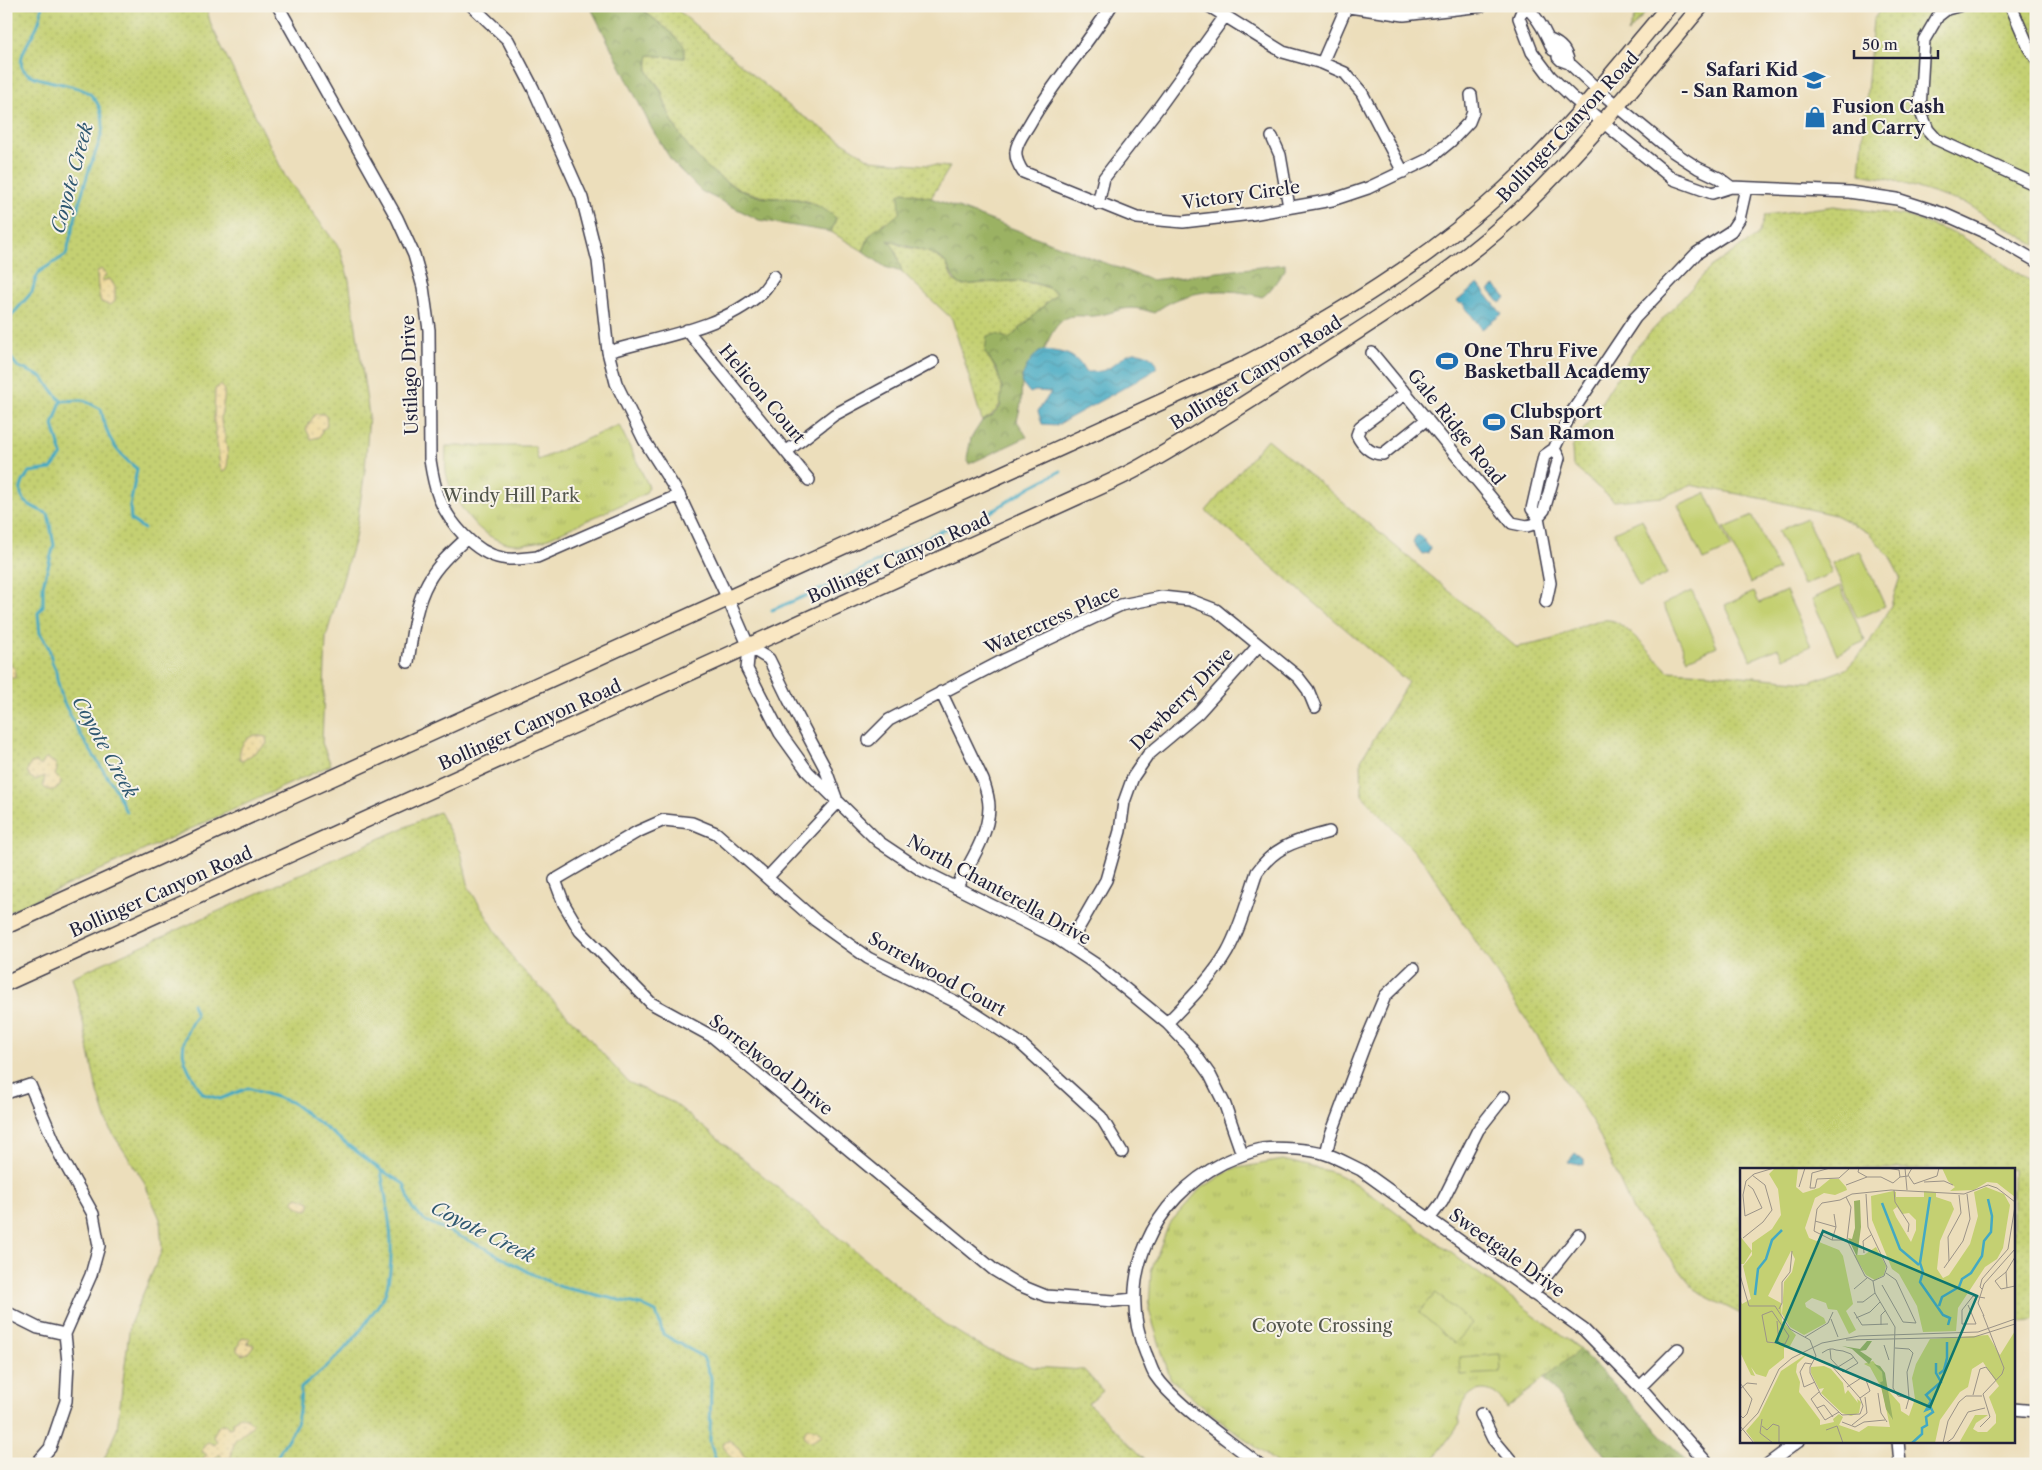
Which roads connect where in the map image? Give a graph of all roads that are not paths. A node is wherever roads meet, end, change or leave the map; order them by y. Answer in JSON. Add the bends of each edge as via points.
{"nodes":[{"id":1,"x":278,"y":6,"type":"edge"},
{"id":2,"x":472,"y":6,"type":"edge"},
{"id":3,"x":1111,"y":6,"type":"edge"},
{"id":4,"x":1209,"y":6,"type":"edge"},
{"id":5,"x":1482,"y":6,"type":"edge"},
{"id":6,"x":1525,"y":6,"type":"edge"},
{"id":7,"x":1669,"y":6,"type":"edge"},
{"id":8,"x":1701,"y":6,"type":"edge"},
{"id":9,"x":1958,"y":6,"type":"edge"},
{"id":10,"x":2011,"y":6,"type":"edge"},
{"id":11,"x":1344,"y":7,"type":"edge"},
{"id":12,"x":1224,"y":16,"type":"junction"},
{"id":13,"x":1554,"y":49,"type":"junction"},
{"id":14,"x":2036,"y":58,"type":"edge"},
{"id":15,"x":1322,"y":63,"type":"junction"},
{"id":16,"x":1569,"y":63,"type":"junction"},
{"id":17,"x":1598,"y":90,"type":"junction"},
{"id":18,"x":1471,"y":95,"type":"dead end"},
{"id":19,"x":1617,"y":106,"type":"junction"},
{"id":20,"x":1584,"y":107,"type":"junction"},
{"id":21,"x":1602,"y":122,"type":"junction"},
{"id":22,"x":1272,"y":137,"type":"dead end"},
{"id":23,"x":1403,"y":172,"type":"junction"},
{"id":24,"x":2036,"y":185,"type":"edge"},
{"id":25,"x":1731,"y":187,"type":"junction"},
{"id":26,"x":1746,"y":188,"type":"junction"},
{"id":27,"x":1098,"y":204,"type":"junction"},
{"id":28,"x":1289,"y":207,"type":"junction"},
{"id":29,"x":2036,"y":261,"type":"edge"},
{"id":30,"x":774,"y":276,"type":"dead end"},
{"id":31,"x":687,"y":330,"type":"junction"},
{"id":32,"x":608,"y":352,"type":"junction"},
{"id":33,"x":1372,"y":353,"type":"dead end"},
{"id":34,"x":933,"y":362,"type":"dead end"},
{"id":35,"x":1406,"y":393,"type":"junction"},
{"id":36,"x":1427,"y":419,"type":"junction"},
{"id":37,"x":786,"y":451,"type":"junction"},
{"id":38,"x":809,"y":480,"type":"dead end"},
{"id":39,"x":679,"y":495,"type":"junction"},
{"id":40,"x":1538,"y":520,"type":"junction"},
{"id":41,"x":467,"y":538,"type":"junction"},
{"id":42,"x":728,"y":599,"type":"junction"},
{"id":43,"x":1546,"y":602,"type":"dead end"},
{"id":44,"x":1259,"y":645,"type":"junction"},
{"id":45,"x":748,"y":647,"type":"junction"},
{"id":46,"x":408,"y":662,"type":"dead end"},
{"id":47,"x":941,"y":692,"type":"junction"},
{"id":48,"x":1315,"y":707,"type":"dead end"},
{"id":49,"x":869,"y":740,"type":"dead end"},
{"id":50,"x":838,"y":802,"type":"junction"},
{"id":51,"x":1329,"y":832,"type":"dead end"},
{"id":52,"x":768,"y":878,"type":"junction"},
{"id":53,"x":956,"y":888,"type":"junction"},
{"id":54,"x":6,"y":926,"type":"edge"},
{"id":55,"x":1068,"y":946,"type":"junction"},
{"id":56,"x":1414,"y":968,"type":"dead end"},
{"id":57,"x":6,"y":983,"type":"edge"},
{"id":58,"x":1167,"y":1023,"type":"junction"},
{"id":59,"x":6,"y":1093,"type":"edge"},
{"id":60,"x":1504,"y":1097,"type":"dead end"},
{"id":61,"x":1122,"y":1152,"type":"dead end"},
{"id":62,"x":1242,"y":1154,"type":"junction"},
{"id":63,"x":1326,"y":1154,"type":"junction"},
{"id":64,"x":1429,"y":1219,"type":"junction"},
{"id":65,"x":1580,"y":1235,"type":"dead end"},
{"id":66,"x":1532,"y":1294,"type":"junction"},
{"id":67,"x":1134,"y":1299,"type":"junction"},
{"id":68,"x":6,"y":1312,"type":"edge"},
{"id":69,"x":65,"y":1334,"type":"junction"},
{"id":70,"x":1678,"y":1349,"type":"dead end"},
{"id":71,"x":1640,"y":1387,"type":"junction"},
{"id":72,"x":2014,"y":1409,"type":"edge"},
{"id":73,"x":2036,"y":1411,"type":"edge"},
{"id":74,"x":1481,"y":1414,"type":"dead end"},
{"id":75,"x":1798,"y":1442,"type":"edge"},
{"id":76,"x":1898,"y":1442,"type":"edge"},
{"id":77,"x":36,"y":1464,"type":"edge"},
{"id":78,"x":1258,"y":1464,"type":"edge"},
{"id":79,"x":1514,"y":1464,"type":"edge"},
{"id":80,"x":1708,"y":1464,"type":"edge"},
{"id":81,"x":1768,"y":1464,"type":"edge"},
{"id":82,"x":1900,"y":1464,"type":"edge"}],
"edges":[{"from":1,"to":41,"type":"street","name":"Ustilago Drive","via":[[397,218],[414,255],[423,287],[429,330],[433,479],[439,498]]},
{"from":2,"to":32,"type":"street","name":"North Chanterella Drive","via":[[508,40],[582,198],[598,261]]},
{"from":3,"to":27,"type":"street","name":"Victory Circle","via":[[1042,102],[1016,151],[1017,163],[1023,172]]},
{"from":4,"to":12,"type":"street"},
{"from":5,"to":11,"type":"street","via":[[1404,15]]},
{"from":6,"to":13,"type":"street","via":[[1535,15]]},
{"from":6,"to":20,"type":"street","via":[[1519,18],[1532,52],[1550,76]]},
{"from":7,"to":17,"type":"main road","name":"Bollinger Canyon Road"},
{"from":8,"to":19,"type":"main road","name":"Bollinger Canyon Road"},
{"from":9,"to":24,"type":"street","via":[[1938,16],[1924,40],[1920,110],[1928,130],[1936,139]]},
{"from":10,"to":14,"type":"street"},
{"from":11,"to":15,"type":"street"},
{"from":12,"to":15,"type":"street","via":[[1283,52]]},
{"from":12,"to":27,"type":"street","via":[[1104,178]]},
{"from":13,"to":16,"type":"street","via":[[1561,60]]},
{"from":13,"to":16,"type":"street","via":[[1559,44]]},
{"from":15,"to":23,"type":"street","via":[[1345,73],[1354,82]]},
{"from":16,"to":17,"type":"street"},
{"from":17,"to":19,"type":"street"},
{"from":17,"to":20,"type":"main road","name":"Bollinger Canyon Road"},
{"from":18,"to":23,"type":"street","name":"Victory Circle","via":[[1473,112],[1470,122],[1429,159]]},
{"from":19,"to":21,"type":"main road","name":"Bollinger Canyon Road"},
{"from":19,"to":25,"type":"street","via":[[1672,151]]},
{"from":20,"to":21,"type":"street"},
{"from":20,"to":42,"type":"main road","name":"Bollinger Canyon Road","via":[[1505,189],[1455,231],[1408,268],[1292,339],[1245,364]]},
{"from":21,"to":25,"type":"street","via":[[1673,179],[1712,194]]},
{"from":21,"to":45,"type":"main road","name":"Bollinger Canyon Road","via":[[1521,209],[1471,253],[1422,289],[1206,429],[1140,467],[1077,497]]},
{"from":22,"to":28,"type":"street","via":[[1280,155]]},
{"from":23,"to":28,"type":"street","name":"Victory Circle","via":[[1332,200]]},
{"from":25,"to":26,"type":"street"},
{"from":26,"to":29,"type":"street","via":[[1849,192],[1897,199],[1944,214],[1991,235]]},
{"from":26,"to":40,"type":"street","via":[[1740,220],[1731,231],[1696,253],[1635,318],[1570,415],[1554,449],[1559,458]]},
{"from":27,"to":28,"type":"street","name":"Victory Circle","via":[[1137,218],[1183,222]]},
{"from":30,"to":31,"type":"street","via":[[761,294],[737,311]]},
{"from":31,"to":32,"type":"street"},
{"from":31,"to":37,"type":"street","name":"Helicon Court"},
{"from":32,"to":39,"type":"street","name":"North Chanterella Drive","via":[[628,410]]},
{"from":33,"to":35,"type":"street","name":"Gale Ridge Road"},
{"from":34,"to":37,"type":"street","via":[[834,415]]},
{"from":35,"to":36,"type":"street","name":"Gale Ridge Road"},
{"from":35,"to":36,"type":"street","via":[[1360,426],[1357,435],[1362,445],[1383,454]]},
{"from":36,"to":40,"type":"street","name":"Gale Ridge Road","via":[[1512,523],[1527,526]]},
{"from":37,"to":38,"type":"street","name":"Helicon Court"},
{"from":39,"to":41,"type":"street","name":"Ustilago Drive","via":[[536,557],[500,558]]},
{"from":39,"to":42,"type":"street","name":"North Chanterella Drive"},
{"from":40,"to":43,"type":"street","via":[[1550,583]]},
{"from":41,"to":46,"type":"street","via":[[428,582],[418,608]]},
{"from":42,"to":45,"type":"street","name":"North Chanterella Drive"},
{"from":42,"to":54,"type":"main road","name":"Bollinger Canyon Road"},
{"from":44,"to":47,"type":"street","name":"Watercress Place","via":[[1216,610],[1190,600],[1162,597],[1122,605]]},
{"from":44,"to":48,"type":"street","name":"Watercress Place","via":[[1298,677]]},
{"from":44,"to":55,"type":"street","name":"Dewberry Drive","via":[[1198,713],[1148,755],[1133,777],[1106,880]]},
{"from":45,"to":50,"type":"street","name":"North Chanterella Drive","via":[[769,659],[825,768]]},
{"from":45,"to":50,"type":"street","name":"North Chanterella Drive","via":[[747,669],[780,733],[808,772]]},
{"from":45,"to":57,"type":"main road","name":"Bollinger Canyon Road"},
{"from":47,"to":49,"type":"street","name":"Watercress Place","via":[[889,720]]},
{"from":47,"to":53,"type":"street","via":[[983,780],[989,808],[984,833]]},
{"from":50,"to":52,"type":"street"},
{"from":50,"to":53,"type":"street","name":"North Chanterella Drive","via":[[879,842]]},
{"from":51,"to":58,"type":"street","via":[[1291,842],[1262,864],[1227,952],[1216,969]]},
{"from":52,"to":61,"type":"street","name":"Sorrelwood Court","via":[[815,920],[868,958],[962,1005],[1020,1042],[1100,1117]]},
{"from":52,"to":67,"type":"street","name":"Sorrelwood Drive","via":[[716,833],[692,822],[664,820],[554,880],[580,931],[651,1003],[713,1037],[994,1270],[1046,1296],[1114,1301]]},
{"from":53,"to":55,"type":"street","name":"North Chanterella Drive","via":[[1030,923]]},
{"from":55,"to":58,"type":"street","name":"North Chanterella Drive"},
{"from":56,"to":63,"type":"street","via":[[1386,996],[1366,1040]]},
{"from":58,"to":62,"type":"street","name":"North Chanterella Drive","via":[[1210,1075],[1225,1105]]},
{"from":59,"to":69,"type":"street","via":[[30,1085],[59,1153],[93,1214],[99,1246],[91,1275]]},
{"from":60,"to":64,"type":"street","via":[[1478,1130],[1442,1202]]},
{"from":62,"to":63,"type":"street","name":"Sweetgale Drive","via":[[1264,1149]]},
{"from":62,"to":67,"type":"street","name":"Sweetgale Drive","via":[[1205,1172],[1176,1196],[1155,1225],[1140,1258]]},
{"from":63,"to":64,"type":"street","name":"Sweetgale Drive","via":[[1361,1170]]},
{"from":64,"to":66,"type":"street","name":"Sweetgale Drive"},
{"from":65,"to":66,"type":"street"},
{"from":66,"to":71,"type":"street","name":"Sweetgale Drive","via":[[1584,1330]]},
{"from":67,"to":78,"type":"street","name":"Sweetgale Drive","via":[[1140,1341],[1155,1374],[1178,1400]]},
{"from":68,"to":69,"type":"street","via":[[38,1328]]},
{"from":69,"to":77,"type":"street","via":[[68,1362],[66,1401],[50,1448]]},
{"from":70,"to":71,"type":"street"},
{"from":71,"to":80,"type":"street","name":"Sweetgale Drive"},
{"from":72,"to":73,"type":"street"},
{"from":74,"to":79,"type":"street","via":[[1493,1439]]},
{"from":75,"to":81,"type":"street"},
{"from":76,"to":82,"type":"street"}]}
